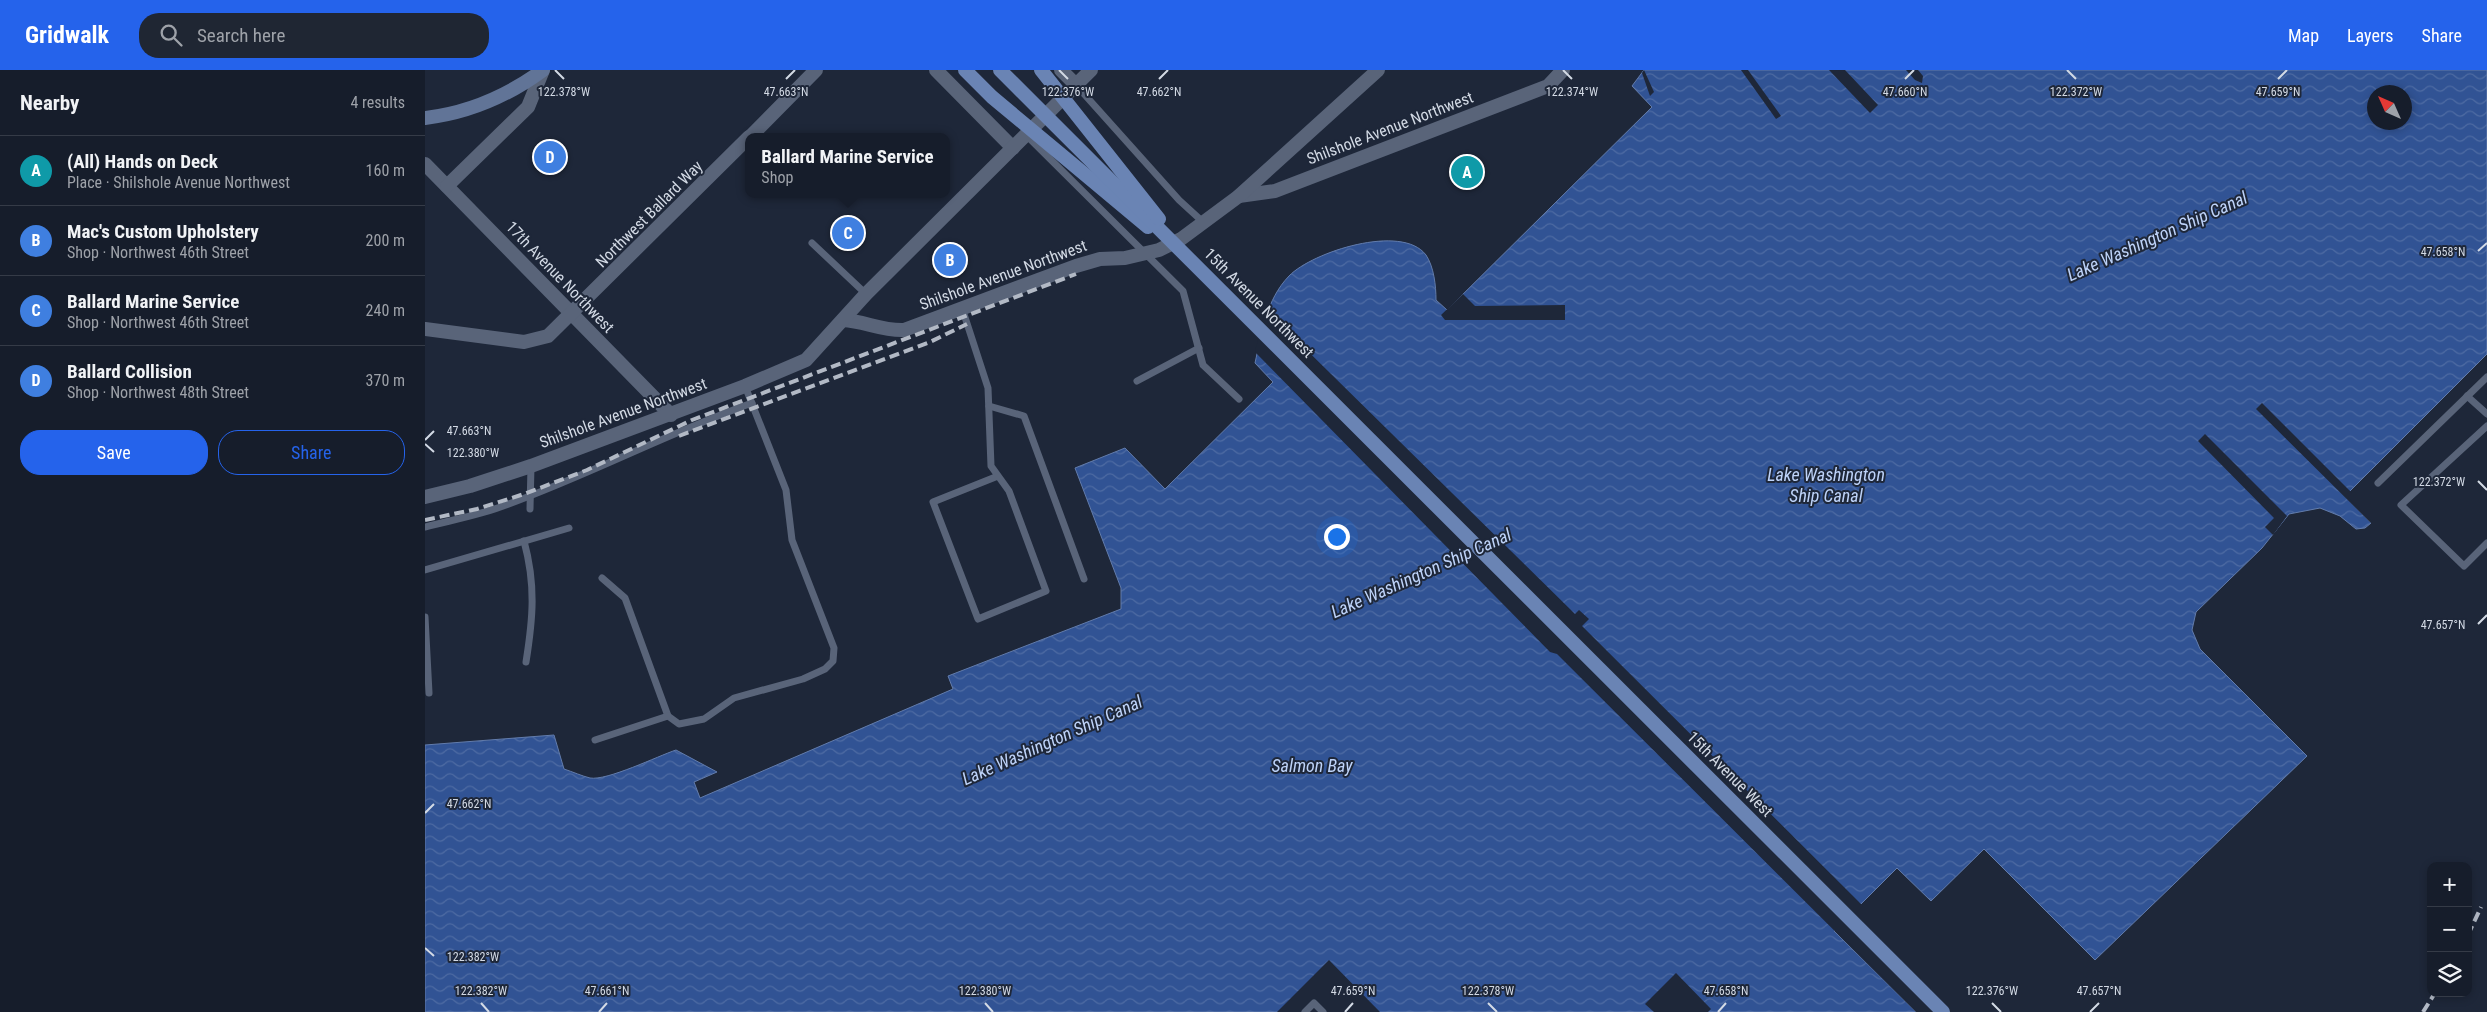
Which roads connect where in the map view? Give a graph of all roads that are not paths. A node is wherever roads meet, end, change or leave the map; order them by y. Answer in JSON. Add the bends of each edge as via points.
{"nodes":[{"id":1,"x":543,"y":70,"type":"edge"},
{"id":2,"x":816,"y":70,"type":"edge"},
{"id":3,"x":936,"y":70,"type":"edge"},
{"id":4,"x":965,"y":70,"type":"edge"},
{"id":5,"x":1000,"y":70,"type":"edge"},
{"id":6,"x":1041,"y":70,"type":"edge"},
{"id":7,"x":1061,"y":70,"type":"edge"},
{"id":8,"x":1091,"y":70,"type":"edge"},
{"id":9,"x":1378,"y":70,"type":"edge"},
{"id":10,"x":1563,"y":70,"type":"edge"},
{"id":11,"x":1076,"y":85,"type":"junction"},
{"id":12,"x":425,"y":118,"type":"edge"},
{"id":13,"x":753,"y":133,"type":"edge"},
{"id":14,"x":1026,"y":135,"type":"junction"},
{"id":15,"x":745,"y":141,"type":"edge"},
{"id":16,"x":1013,"y":148,"type":"junction"},
{"id":17,"x":426,"y":167,"type":"edge"},
{"id":18,"x":447,"y":186,"type":"junction"},
{"id":19,"x":1239,"y":196,"type":"junction"},
{"id":20,"x":1203,"y":222,"type":"junction"},
{"id":21,"x":812,"y":243,"type":"dead end"},
{"id":22,"x":1145,"y":254,"type":"junction"},
{"id":23,"x":1185,"y":254,"type":"junction"},
{"id":24,"x":866,"y":294,"type":"junction"},
{"id":25,"x":963,"y":308,"type":"junction"},
{"id":26,"x":573,"y":315,"type":"junction"},
{"id":27,"x":843,"y":320,"type":"junction"},
{"id":28,"x":425,"y":329,"type":"edge"},
{"id":29,"x":1199,"y":348,"type":"junction"},
{"id":30,"x":2487,"y":377,"type":"edge"},
{"id":31,"x":1137,"y":381,"type":"dead end"},
{"id":32,"x":745,"y":386,"type":"junction"},
{"id":33,"x":2467,"y":396,"type":"junction"},
{"id":34,"x":1239,"y":400,"type":"dead end"},
{"id":35,"x":752,"y":403,"type":"junction"},
{"id":36,"x":989,"y":406,"type":"junction"},
{"id":37,"x":2487,"y":414,"type":"edge"},
{"id":38,"x":671,"y":415,"type":"junction"},
{"id":39,"x":2487,"y":426,"type":"edge"},
{"id":40,"x":531,"y":466,"type":"junction"},
{"id":41,"x":998,"y":476,"type":"junction"},
{"id":42,"x":2378,"y":483,"type":"dead end"},
{"id":43,"x":531,"y":494,"type":"junction"},
{"id":44,"x":425,"y":497,"type":"edge"},
{"id":45,"x":530,"y":509,"type":"dead end"},
{"id":46,"x":425,"y":526,"type":"edge"},
{"id":47,"x":569,"y":528,"type":"dead end"},
{"id":48,"x":524,"y":542,"type":"junction"},
{"id":49,"x":2487,"y":542,"type":"edge"},
{"id":50,"x":1492,"y":561,"type":"joint"},
{"id":51,"x":425,"y":570,"type":"edge"},
{"id":52,"x":602,"y":578,"type":"dead end"},
{"id":53,"x":1084,"y":579,"type":"dead end"},
{"id":54,"x":425,"y":617,"type":"edge"},
{"id":55,"x":526,"y":662,"type":"dead end"},
{"id":56,"x":429,"y":693,"type":"dead end"},
{"id":57,"x":668,"y":716,"type":"junction"},
{"id":58,"x":595,"y":740,"type":"dead end"},
{"id":59,"x":1305,"y":1012,"type":"edge"},
{"id":60,"x":1323,"y":1012,"type":"edge"},
{"id":61,"x":1943,"y":1012,"type":"edge"}],
"edges":[{"from":1,"to":12,"type":"main road","via":[[492,100]]},
{"from":1,"to":18,"type":"street","via":[[528,106]]},
{"from":2,"to":13,"type":"street","name":"Northwest Ballard Way"},
{"from":3,"to":16,"type":"street"},
{"from":4,"to":23,"type":"main road","via":[[992,97],[1131,215]]},
{"from":5,"to":23,"type":"main road","name":"15th Avenue Northwest"},
{"from":6,"to":23,"type":"main road"},
{"from":7,"to":11,"type":"street","name":"15th Avenue Northwest"},
{"from":8,"to":11,"type":"street"},
{"from":9,"to":19,"type":"street"},
{"from":10,"to":19,"type":"street","name":"Shilshole Avenue Northwest","via":[[1548,86],[1425,134],[1275,191]]},
{"from":11,"to":14,"type":"street"},
{"from":11,"to":20,"type":"lane","name":"15th Avenue Northwest","via":[[1179,200]]},
{"from":14,"to":16,"type":"street"},
{"from":14,"to":22,"type":"lane"},
{"from":15,"to":26,"type":"street","name":"Northwest Ballard Way"},
{"from":16,"to":24,"type":"street"},
{"from":17,"to":18,"type":"street","name":"17th Avenue Northwest"},
{"from":18,"to":26,"type":"street","name":"17th Avenue Northwest"},
{"from":19,"to":20,"type":"street","name":"Shilshole Avenue Northwest"},
{"from":20,"to":22,"type":"street","name":"Shilshole Avenue Northwest","via":[[1181,239]]},
{"from":21,"to":24,"type":"lane"},
{"from":22,"to":25,"type":"street","name":"Shilshole Avenue Northwest","via":[[1100,259]]},
{"from":22,"to":29,"type":"lane","via":[[1183,291]]},
{"from":23,"to":50,"type":"main road","name":"15th Avenue Northwest"},
{"from":24,"to":27,"type":"street"},
{"from":25,"to":27,"type":"street","name":"Shilshole Avenue Northwest","via":[[904,330],[889,331],[859,321]]},
{"from":25,"to":36,"type":"lane","via":[[985,374]]},
{"from":26,"to":28,"type":"street","name":"Northwest Ballard Way","via":[[548,336],[524,342]]},
{"from":26,"to":38,"type":"street","name":"17th Avenue Northwest"},
{"from":27,"to":32,"type":"street","name":"Shilshole Avenue Northwest","via":[[806,360]]},
{"from":29,"to":31,"type":"lane"},
{"from":29,"to":34,"type":"lane","via":[[1203,365]]},
{"from":30,"to":33,"type":"lane"},
{"from":32,"to":35,"type":"lane"},
{"from":32,"to":38,"type":"street","name":"Shilshole Avenue Northwest"},
{"from":33,"to":37,"type":"lane"},
{"from":33,"to":42,"type":"lane"},
{"from":35,"to":43,"type":"lane"},
{"from":35,"to":57,"type":"lane","via":[[786,490],[792,540],[835,648],[833,661],[825,669],[803,679],[734,698],[704,719],[679,724]]},
{"from":36,"to":41,"type":"lane","via":[[991,466]]},
{"from":36,"to":53,"type":"lane","via":[[1024,416]]},
{"from":38,"to":40,"type":"street","name":"Shilshole Avenue Northwest"},
{"from":39,"to":49,"type":"lane","via":[[2401,506],[2464,566]]},
{"from":40,"to":43,"type":"lane"},
{"from":40,"to":44,"type":"street","name":"Shilshole Avenue Northwest"},
{"from":41,"to":41,"type":"lane","via":[[933,502],[977,619],[1046,591],[1009,491]]},
{"from":43,"to":45,"type":"lane"},
{"from":43,"to":46,"type":"lane","via":[[506,505]]},
{"from":47,"to":48,"type":"lane"},
{"from":48,"to":51,"type":"lane"},
{"from":48,"to":55,"type":"lane","via":[[533,584]]},
{"from":50,"to":61,"type":"main road","name":"15th Avenue West"},
{"from":52,"to":57,"type":"lane","via":[[625,598]]},
{"from":54,"to":56,"type":"lane"},
{"from":57,"to":58,"type":"lane"},
{"from":59,"to":60,"type":"lane","via":[[1314,1003]]}]}
